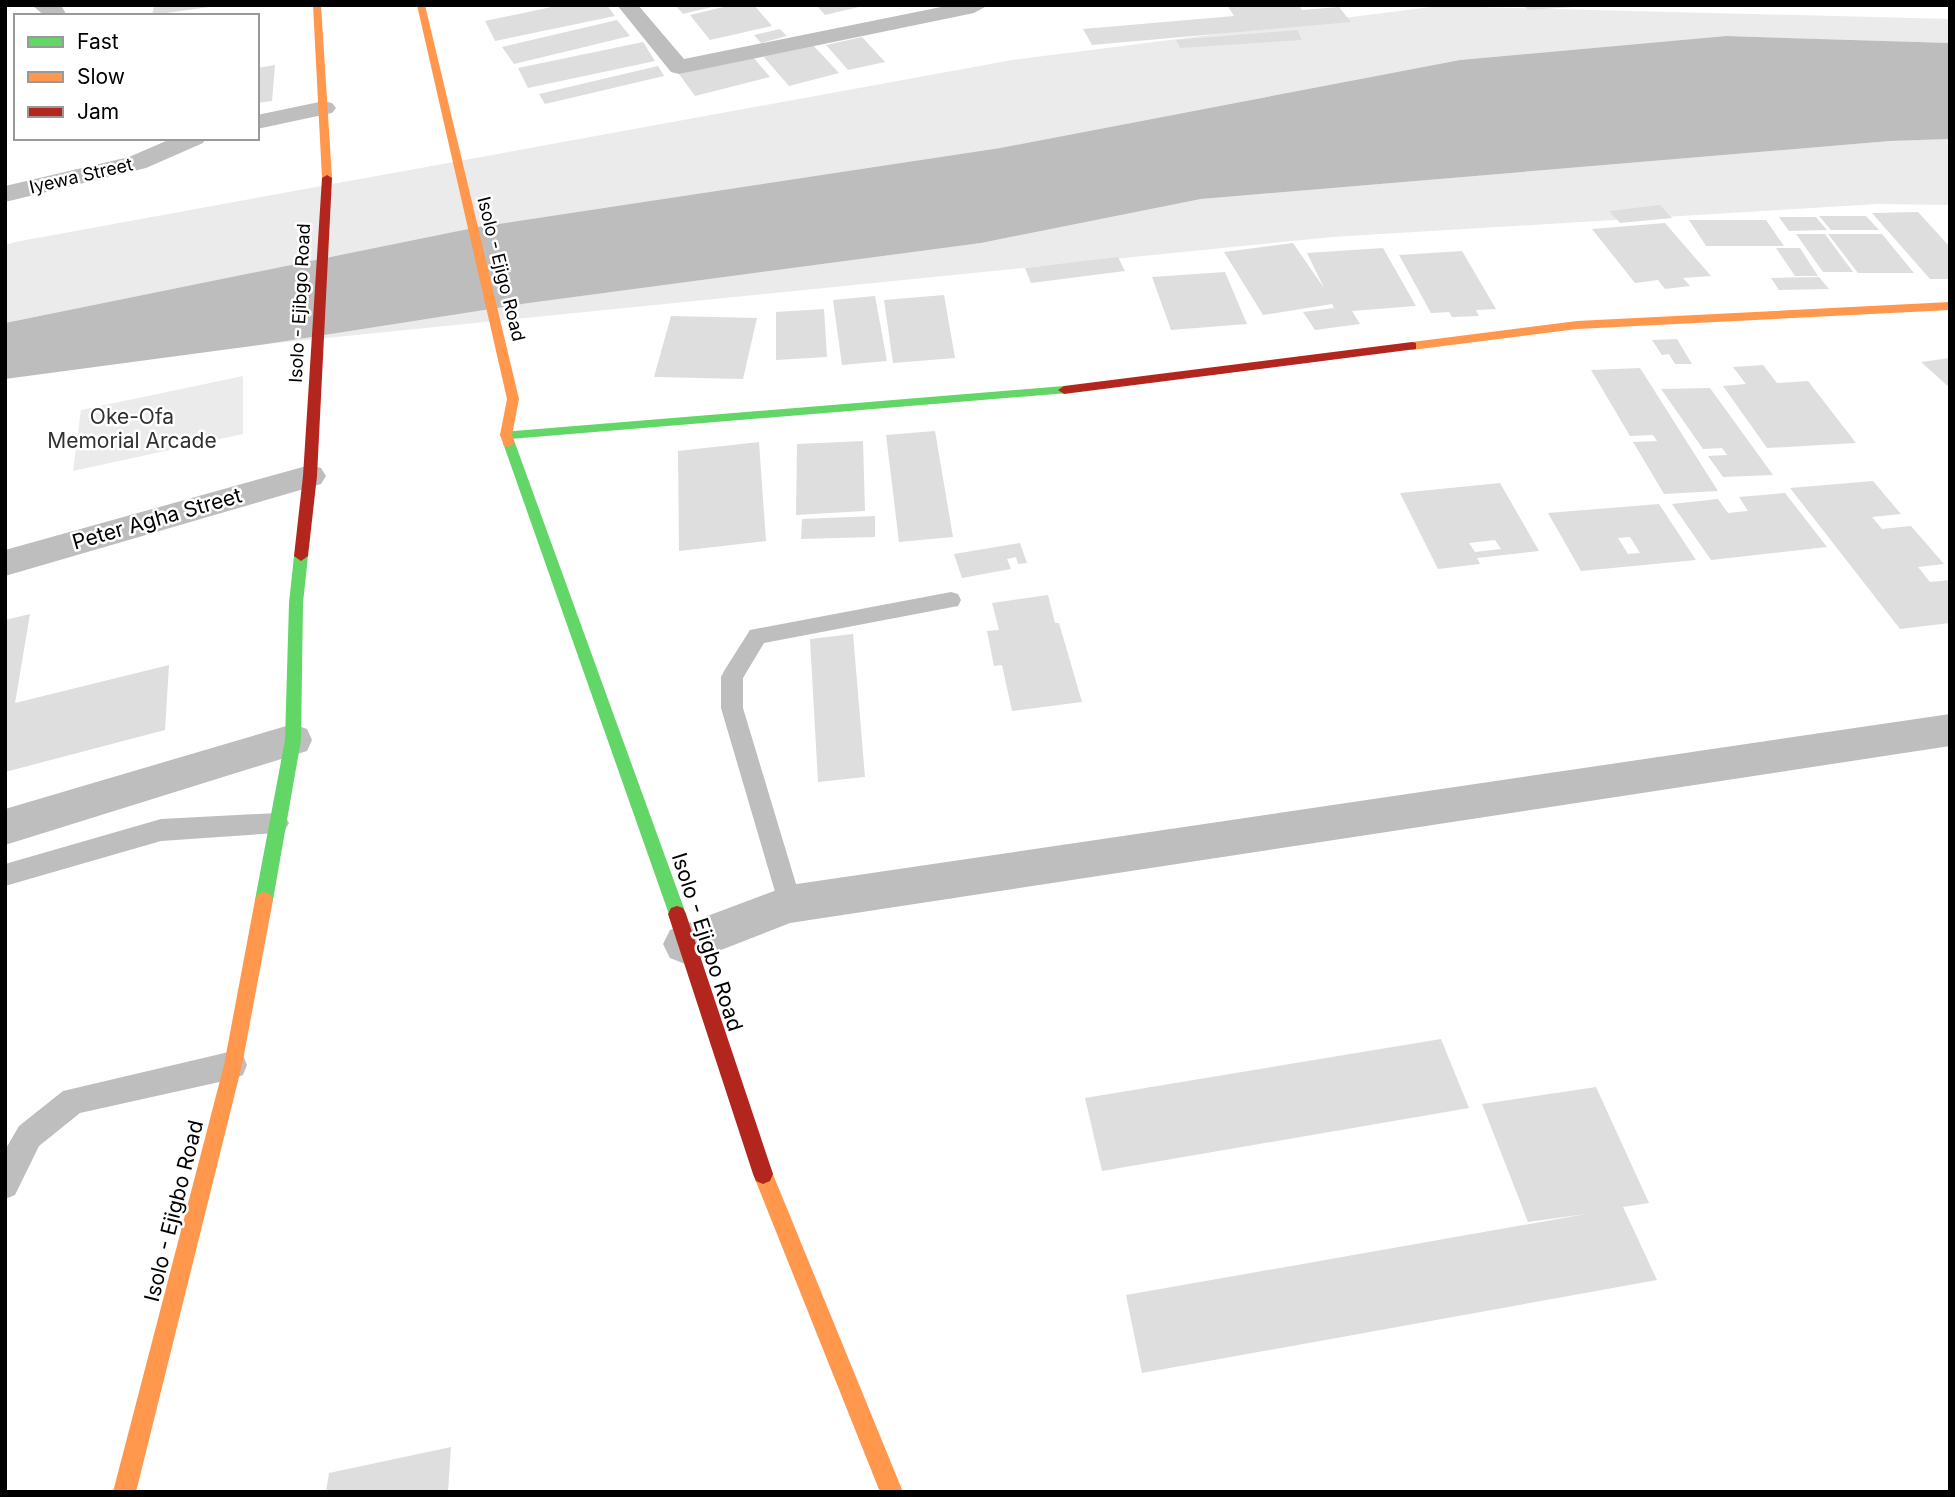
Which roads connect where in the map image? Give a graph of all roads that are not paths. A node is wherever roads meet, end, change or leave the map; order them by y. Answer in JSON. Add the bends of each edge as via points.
{"nodes":[{"id":1,"x":317,"y":5,"type":"edge"},
{"id":2,"x":421,"y":5,"type":"edge"},
{"id":3,"x":627,"y":5,"type":"edge"},
{"id":4,"x":973,"y":6,"type":"edge"},
{"id":5,"x":324,"y":107,"type":"junction"},
{"id":6,"x":259,"y":122,"type":"edge"},
{"id":7,"x":186,"y":140,"type":"edge"},
{"id":8,"x":5,"y":194,"type":"edge"},
{"id":9,"x":1950,"y":306,"type":"edge"},
{"id":10,"x":506,"y":435,"type":"junction"},
{"id":11,"x":311,"y":439,"type":"joint"},
{"id":12,"x":310,"y":475,"type":"junction"},
{"id":13,"x":5,"y":562,"type":"edge"},
{"id":14,"x":951,"y":600,"type":"dead end"},
{"id":15,"x":1950,"y":730,"type":"edge"},
{"id":16,"x":293,"y":740,"type":"junction"},
{"id":17,"x":277,"y":823,"type":"junction"},
{"id":18,"x":5,"y":827,"type":"edge"},
{"id":19,"x":5,"y":875,"type":"edge"},
{"id":20,"x":790,"y":904,"type":"junction"},
{"id":21,"x":685,"y":944,"type":"junction"},
{"id":22,"x":233,"y":1066,"type":"junction"},
{"id":23,"x":5,"y":1185,"type":"edge"},
{"id":24,"x":124,"y":1492,"type":"edge"},
{"id":25,"x":892,"y":1492,"type":"edge"}],
"edges":[{"from":1,"to":5,"type":"main road"},
{"from":2,"to":10,"type":"main road","name":"Isolo - Ejigo Road","via":[[513,399]]},
{"from":3,"to":4,"type":"street","via":[[679,67]]},
{"from":5,"to":6,"type":"street"},
{"from":5,"to":11,"type":"main road","name":"Isolo - Ejibgo Road","via":[[328,169]]},
{"from":7,"to":8,"type":"street","name":"Iyewa Street"},
{"from":9,"to":10,"type":"main road","via":[[1577,325],[1072,389]]},
{"from":10,"to":21,"type":"main road","name":"Isolo - Ejigbo Road"},
{"from":11,"to":12,"type":"main road","name":"Isolo - Ejigbo Road"},
{"from":12,"to":13,"type":"street","name":"Peter Agha Street"},
{"from":12,"to":16,"type":"main road","name":"Isolo - Ejigbo Road","via":[[296,603]]},
{"from":14,"to":20,"type":"lane","via":[[757,636],[732,677],[732,708]]},
{"from":15,"to":20,"type":"street"},
{"from":16,"to":17,"type":"main road","name":"Isolo - Ejigbo Road"},
{"from":16,"to":18,"type":"street"},
{"from":17,"to":19,"type":"lane","via":[[161,830]]},
{"from":17,"to":22,"type":"main road","name":"Isolo - Ejigbo Road"},
{"from":20,"to":21,"type":"street"},
{"from":21,"to":25,"type":"main road","name":"Isolo - Ejigbo Road","via":[[757,1160]]},
{"from":22,"to":23,"type":"lane","via":[[73,1101],[29,1136]]},
{"from":22,"to":24,"type":"main road","name":"Isolo - Ejigbo Road"}]}
